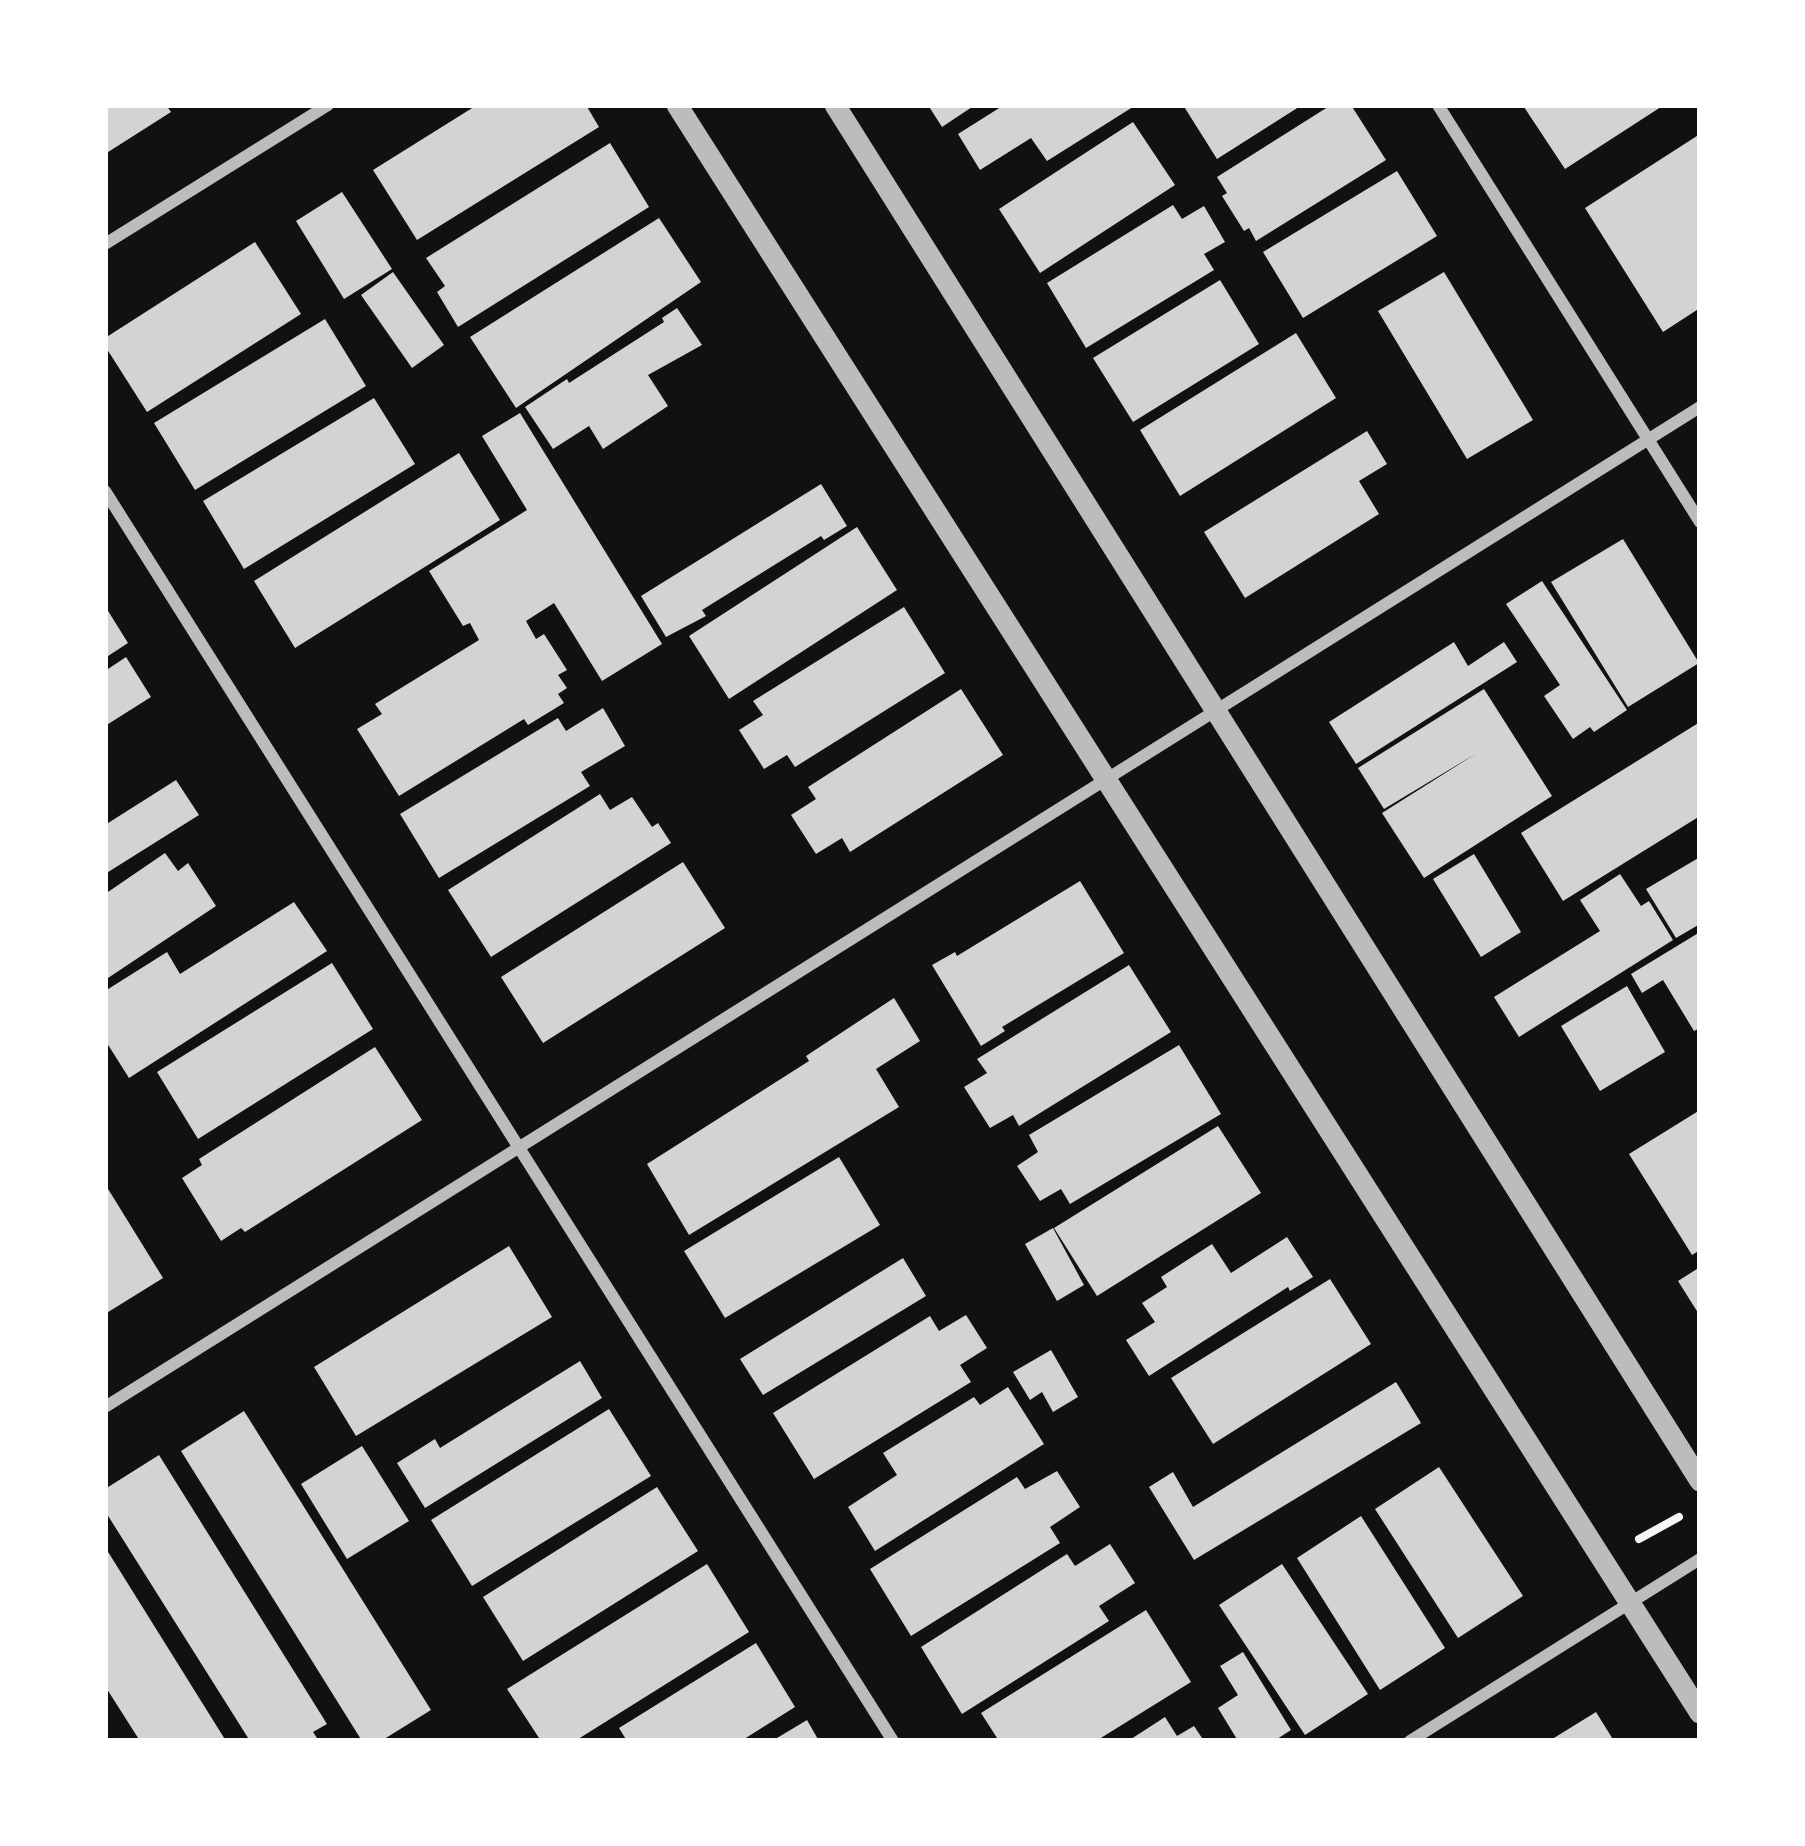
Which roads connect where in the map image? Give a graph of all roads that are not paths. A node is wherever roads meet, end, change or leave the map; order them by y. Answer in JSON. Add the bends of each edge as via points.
{"nodes":[{"id":1,"x":328,"y":105,"type":"edge"},
{"id":2,"x":677,"y":105,"type":"edge"},
{"id":3,"x":835,"y":105,"type":"edge"},
{"id":4,"x":1438,"y":105,"type":"edge"},
{"id":5,"x":105,"y":244,"type":"edge"},
{"id":6,"x":1700,"y":407,"type":"edge"},
{"id":7,"x":1648,"y":440,"type":"junction"},
{"id":8,"x":105,"y":491,"type":"edge"},
{"id":9,"x":1700,"y":523,"type":"edge"},
{"id":10,"x":1216,"y":711,"type":"junction"},
{"id":11,"x":1106,"y":780,"type":"junction"},
{"id":12,"x":519,"y":1148,"type":"junction"},
{"id":13,"x":105,"y":1408,"type":"edge"},
{"id":14,"x":1700,"y":1480,"type":"edge"},
{"id":15,"x":1700,"y":1559,"type":"edge"},
{"id":16,"x":1629,"y":1603,"type":"junction"},
{"id":17,"x":1700,"y":1713,"type":"edge"},
{"id":18,"x":893,"y":1741,"type":"edge"},
{"id":19,"x":1409,"y":1741,"type":"edge"}],
"edges":[{"from":1,"to":5,"type":"street"},
{"from":2,"to":11,"type":"street"},
{"from":3,"to":10,"type":"street"},
{"from":4,"to":7,"type":"street"},
{"from":6,"to":7,"type":"street"},
{"from":7,"to":9,"type":"street"},
{"from":7,"to":10,"type":"street"},
{"from":8,"to":12,"type":"street"},
{"from":10,"to":11,"type":"street"},
{"from":10,"to":14,"type":"street"},
{"from":11,"to":12,"type":"street"},
{"from":11,"to":16,"type":"street"},
{"from":12,"to":13,"type":"street"},
{"from":12,"to":18,"type":"street"},
{"from":15,"to":16,"type":"street"},
{"from":16,"to":17,"type":"street"},
{"from":16,"to":19,"type":"street"}]}
